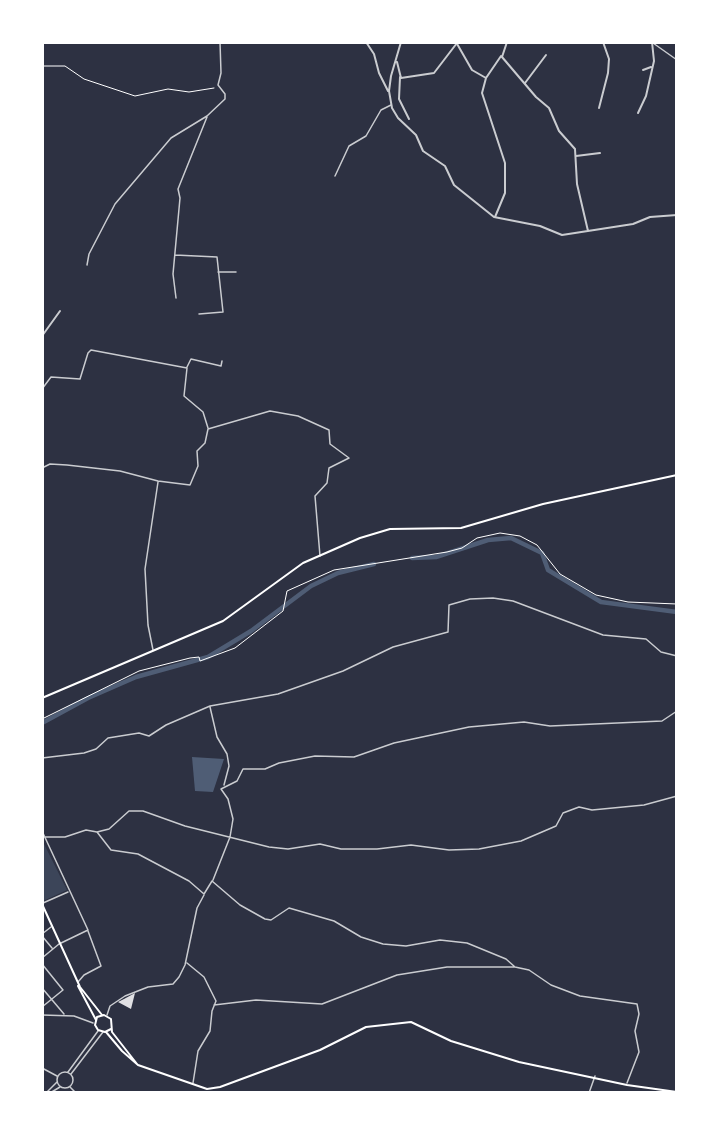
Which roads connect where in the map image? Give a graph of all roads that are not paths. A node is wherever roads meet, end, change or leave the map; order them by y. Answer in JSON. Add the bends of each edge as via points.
{"nodes":[{"id":1,"x":220,"y":42,"type":"edge"},
{"id":2,"x":366,"y":42,"type":"edge"},
{"id":3,"x":401,"y":42,"type":"edge"},
{"id":4,"x":457,"y":42,"type":"edge"},
{"id":5,"x":507,"y":42,"type":"edge"},
{"id":6,"x":603,"y":42,"type":"edge"},
{"id":7,"x":652,"y":42,"type":"edge"},
{"id":8,"x":546,"y":55,"type":"dead end"},
{"id":9,"x":501,"y":56,"type":"junction"},
{"id":10,"x":397,"y":59,"type":"junction"},
{"id":11,"x":677,"y":60,"type":"edge"},
{"id":12,"x":651,"y":67,"type":"junction"},
{"id":13,"x":643,"y":70,"type":"dead end"},
{"id":14,"x":400,"y":77,"type":"junction"},
{"id":15,"x":486,"y":78,"type":"junction"},
{"id":16,"x":525,"y":83,"type":"junction"},
{"id":17,"x":389,"y":91,"type":"junction"},
{"id":18,"x":391,"y":105,"type":"junction"},
{"id":19,"x":599,"y":108,"type":"dead end"},
{"id":20,"x":638,"y":113,"type":"dead end"},
{"id":21,"x":207,"y":116,"type":"junction"},
{"id":22,"x":409,"y":119,"type":"dead end"},
{"id":23,"x":600,"y":153,"type":"dead end"},
{"id":24,"x":576,"y":156,"type":"junction"},
{"id":25,"x":335,"y":176,"type":"dead end"},
{"id":26,"x":677,"y":215,"type":"edge"},
{"id":27,"x":495,"y":217,"type":"junction"},
{"id":28,"x":588,"y":231,"type":"junction"},
{"id":29,"x":174,"y":255,"type":"junction"},
{"id":30,"x":87,"y":265,"type":"dead end"},
{"id":31,"x":218,"y":272,"type":"junction"},
{"id":32,"x":236,"y":272,"type":"dead end"},
{"id":33,"x":176,"y":298,"type":"dead end"},
{"id":34,"x":60,"y":311,"type":"dead end"},
{"id":35,"x":199,"y":314,"type":"dead end"},
{"id":36,"x":42,"y":336,"type":"edge"},
{"id":37,"x":222,"y":361,"type":"dead end"},
{"id":38,"x":187,"y":368,"type":"junction"},
{"id":39,"x":42,"y":389,"type":"edge"},
{"id":40,"x":208,"y":429,"type":"junction"},
{"id":41,"x":42,"y":468,"type":"edge"},
{"id":42,"x":677,"y":475,"type":"edge"},
{"id":43,"x":158,"y":481,"type":"junction"},
{"id":44,"x":320,"y":556,"type":"junction"},
{"id":45,"x":153,"y":651,"type":"junction"},
{"id":46,"x":677,"y":656,"type":"edge"},
{"id":47,"x":42,"y":698,"type":"edge"},
{"id":48,"x":210,"y":706,"type":"junction"},
{"id":49,"x":677,"y":711,"type":"edge"},
{"id":50,"x":42,"y":758,"type":"edge"},
{"id":51,"x":224,"y":786,"type":"junction"},
{"id":52,"x":677,"y":796,"type":"edge"},
{"id":53,"x":42,"y":831,"type":"edge"},
{"id":54,"x":97,"y":832,"type":"junction"},
{"id":55,"x":43,"y":837,"type":"edge"},
{"id":56,"x":230,"y":837,"type":"junction"},
{"id":57,"x":212,"y":881,"type":"junction"},
{"id":58,"x":69,"y":891,"type":"junction"},
{"id":59,"x":204,"y":894,"type":"junction"},
{"id":60,"x":42,"y":905,"type":"edge"},
{"id":61,"x":52,"y":927,"type":"junction"},
{"id":62,"x":87,"y":930,"type":"junction"},
{"id":63,"x":42,"y":935,"type":"edge"},
{"id":64,"x":59,"y":944,"type":"junction"},
{"id":65,"x":53,"y":949,"type":"junction"},
{"id":66,"x":42,"y":958,"type":"edge"},
{"id":67,"x":186,"y":962,"type":"junction"},
{"id":68,"x":42,"y":964,"type":"edge"},
{"id":69,"x":515,"y":967,"type":"junction"},
{"id":70,"x":78,"y":982,"type":"junction"},
{"id":71,"x":42,"y":988,"type":"edge"},
{"id":72,"x":51,"y":1000,"type":"junction"},
{"id":73,"x":214,"y":1005,"type":"junction"},
{"id":74,"x":42,"y":1007,"type":"edge"},
{"id":75,"x":60,"y":1011,"type":"junction"},
{"id":76,"x":42,"y":1015,"type":"edge"},
{"id":77,"x":57,"y":1015,"type":"junction"},
{"id":78,"x":64,"y":1015,"type":"junction"},
{"id":79,"x":102,"y":1015,"type":"junction"},
{"id":80,"x":107,"y":1015,"type":"junction"},
{"id":81,"x":94,"y":1022,"type":"junction"},
{"id":82,"x":111,"y":1029,"type":"junction"},
{"id":83,"x":98,"y":1030,"type":"junction"},
{"id":84,"x":105,"y":1032,"type":"junction"},
{"id":85,"x":138,"y":1065,"type":"junction"},
{"id":86,"x":42,"y":1068,"type":"edge"},
{"id":87,"x":68,"y":1072,"type":"junction"},
{"id":88,"x":71,"y":1074,"type":"junction"},
{"id":89,"x":58,"y":1076,"type":"junction"},
{"id":90,"x":595,"y":1076,"type":"junction"},
{"id":91,"x":58,"y":1081,"type":"junction"},
{"id":92,"x":193,"y":1084,"type":"junction"},
{"id":93,"x":627,"y":1085,"type":"junction"},
{"id":94,"x":61,"y":1086,"type":"junction"},
{"id":95,"x":70,"y":1086,"type":"junction"},
{"id":96,"x":204,"y":1088,"type":"junction"},
{"id":97,"x":74,"y":1092,"type":"edge"},
{"id":98,"x":675,"y":1092,"type":"edge"},
{"id":99,"x":46,"y":1093,"type":"edge"},
{"id":100,"x":50,"y":1093,"type":"edge"},
{"id":101,"x":203,"y":1093,"type":"edge"},
{"id":102,"x":208,"y":1093,"type":"edge"},
{"id":103,"x":589,"y":1093,"type":"edge"}],
"edges":[{"from":1,"to":21,"type":"street","via":[[218,87],[225,99]]},
{"from":2,"to":17,"type":"street"},
{"from":3,"to":10,"type":"street"},
{"from":4,"to":14,"type":"street","via":[[434,73]]},
{"from":4,"to":15,"type":"street","via":[[472,70]]},
{"from":5,"to":9,"type":"street"},
{"from":6,"to":19,"type":"street","via":[[609,59],[608,77]]},
{"from":7,"to":11,"type":"street"},
{"from":7,"to":12,"type":"street"},
{"from":8,"to":16,"type":"street"},
{"from":9,"to":15,"type":"street"},
{"from":9,"to":16,"type":"street"},
{"from":10,"to":14,"type":"street"},
{"from":10,"to":17,"type":"street"},
{"from":12,"to":13,"type":"street"},
{"from":12,"to":20,"type":"street","via":[[646,96]]},
{"from":14,"to":22,"type":"street","via":[[399,99]]},
{"from":15,"to":27,"type":"street","via":[[483,101],[506,164],[504,194]]},
{"from":16,"to":24,"type":"street","via":[[549,108],[560,131],[574,146]]},
{"from":17,"to":18,"type":"street"},
{"from":18,"to":25,"type":"street","via":[[381,110],[366,136],[349,146]]},
{"from":18,"to":27,"type":"street","via":[[416,135],[423,151],[447,168],[454,185]]},
{"from":21,"to":29,"type":"street","via":[[177,189],[180,198]]},
{"from":21,"to":30,"type":"street","via":[[171,138],[115,204]]},
{"from":23,"to":24,"type":"street"},
{"from":24,"to":28,"type":"street"},
{"from":26,"to":28,"type":"street"},
{"from":27,"to":28,"type":"street","via":[[562,235]]},
{"from":29,"to":31,"type":"street","via":[[216,255]]},
{"from":29,"to":33,"type":"street"},
{"from":31,"to":32,"type":"street"},
{"from":31,"to":35,"type":"street","via":[[223,312]]},
{"from":34,"to":36,"type":"street"},
{"from":37,"to":38,"type":"street","via":[[221,366],[191,359]]},
{"from":38,"to":39,"type":"street","via":[[92,350],[80,379],[51,377]]},
{"from":38,"to":40,"type":"street","via":[[184,396],[203,412]]},
{"from":40,"to":43,"type":"street","via":[[205,443],[197,451],[198,466],[192,484]]},
{"from":40,"to":44,"type":"street","via":[[270,411],[298,416],[329,430],[330,444],[349,458],[329,468],[327,483],[315,496]]},
{"from":41,"to":43,"type":"street","via":[[61,464],[120,471]]},
{"from":42,"to":44,"type":"main road","via":[[543,504],[461,528],[390,529]]},
{"from":43,"to":45,"type":"street","via":[[145,569]]},
{"from":44,"to":45,"type":"main road","via":[[281,576],[223,621]]},
{"from":45,"to":47,"type":"main road"},
{"from":46,"to":48,"type":"street","via":[[661,652],[646,639],[603,635],[513,601],[482,598],[449,605],[448,632],[393,647],[343,671],[278,694]]},
{"from":48,"to":50,"type":"street","via":[[149,736],[134,733],[108,738],[84,753]]},
{"from":48,"to":51,"type":"street","via":[[216,737],[227,754],[229,766]]},
{"from":49,"to":51,"type":"street","via":[[662,721],[550,726],[524,722],[469,727],[394,743],[354,757],[315,756],[265,770],[243,769],[237,781]]},
{"from":51,"to":56,"type":"street","via":[[222,793],[233,819]]},
{"from":52,"to":56,"type":"street","via":[[644,805],[592,810],[579,807],[563,813],[556,826],[542,832],[479,849],[411,845],[341,849],[320,844],[288,849]]},
{"from":53,"to":55,"type":"street"},
{"from":54,"to":55,"type":"street","via":[[86,830],[65,837]]},
{"from":54,"to":56,"type":"street","via":[[109,829],[129,811],[143,811]]},
{"from":54,"to":59,"type":"street","via":[[111,850],[138,854],[189,881]]},
{"from":55,"to":58,"type":"street"},
{"from":56,"to":57,"type":"street"},
{"from":57,"to":59,"type":"street"},
{"from":57,"to":69,"type":"street","via":[[240,905],[266,919],[272,920],[281,910],[291,908],[340,923],[379,943],[401,946],[440,939],[456,941],[498,955]]},
{"from":58,"to":60,"type":"street"},
{"from":58,"to":62,"type":"street"},
{"from":59,"to":67,"type":"street","via":[[197,908]]},
{"from":60,"to":61,"type":"main road"},
{"from":61,"to":63,"type":"street"},
{"from":61,"to":64,"type":"main road"},
{"from":62,"to":64,"type":"street"},
{"from":62,"to":70,"type":"street","via":[[101,966]]},
{"from":63,"to":65,"type":"street"},
{"from":64,"to":65,"type":"street"},
{"from":64,"to":70,"type":"main road"},
{"from":64,"to":81,"type":"main road"},
{"from":65,"to":66,"type":"street"},
{"from":67,"to":73,"type":"street","via":[[204,977]]},
{"from":67,"to":80,"type":"street","via":[[172,984],[148,987],[125,996],[110,1006]]},
{"from":68,"to":72,"type":"street","via":[[63,990]]},
{"from":69,"to":73,"type":"street","via":[[447,967],[397,975],[322,1004],[256,1000]]},
{"from":69,"to":93,"type":"street","via":[[580,996],[638,1005],[635,1030],[639,1052]]},
{"from":70,"to":79,"type":"main road"},
{"from":71,"to":72,"type":"street"},
{"from":72,"to":74,"type":"street"},
{"from":72,"to":75,"type":"street"},
{"from":73,"to":92,"type":"street","via":[[210,1031],[198,1052]]},
{"from":75,"to":77,"type":"street"},
{"from":75,"to":78,"type":"street"},
{"from":76,"to":77,"type":"street"},
{"from":77,"to":78,"type":"street"},
{"from":78,"to":81,"type":"street"},
{"from":79,"to":80,"type":"main road"},
{"from":79,"to":81,"type":"main road"},
{"from":80,"to":82,"type":"main road","via":[[112,1021]]},
{"from":81,"to":83,"type":"main road"},
{"from":82,"to":84,"type":"main road"},
{"from":82,"to":85,"type":"main road"},
{"from":83,"to":84,"type":"main road"},
{"from":83,"to":87,"type":"street"},
{"from":84,"to":85,"type":"main road"},
{"from":84,"to":88,"type":"street"},
{"from":85,"to":92,"type":"main road"},
{"from":86,"to":89,"type":"street"},
{"from":87,"to":88,"type":"street"},
{"from":87,"to":89,"type":"street"},
{"from":88,"to":95,"type":"street"},
{"from":89,"to":91,"type":"street"},
{"from":90,"to":93,"type":"main road"},
{"from":90,"to":96,"type":"main road","via":[[489,1053],[411,1022],[366,1027],[320,1050],[220,1088]]},
{"from":90,"to":103,"type":"street"},
{"from":91,"to":94,"type":"street"},
{"from":91,"to":99,"type":"street"},
{"from":92,"to":96,"type":"main road"},
{"from":93,"to":98,"type":"main road"},
{"from":94,"to":95,"type":"street"},
{"from":94,"to":100,"type":"street"},
{"from":95,"to":97,"type":"street"},
{"from":96,"to":101,"type":"street"},
{"from":96,"to":102,"type":"street"}]}
